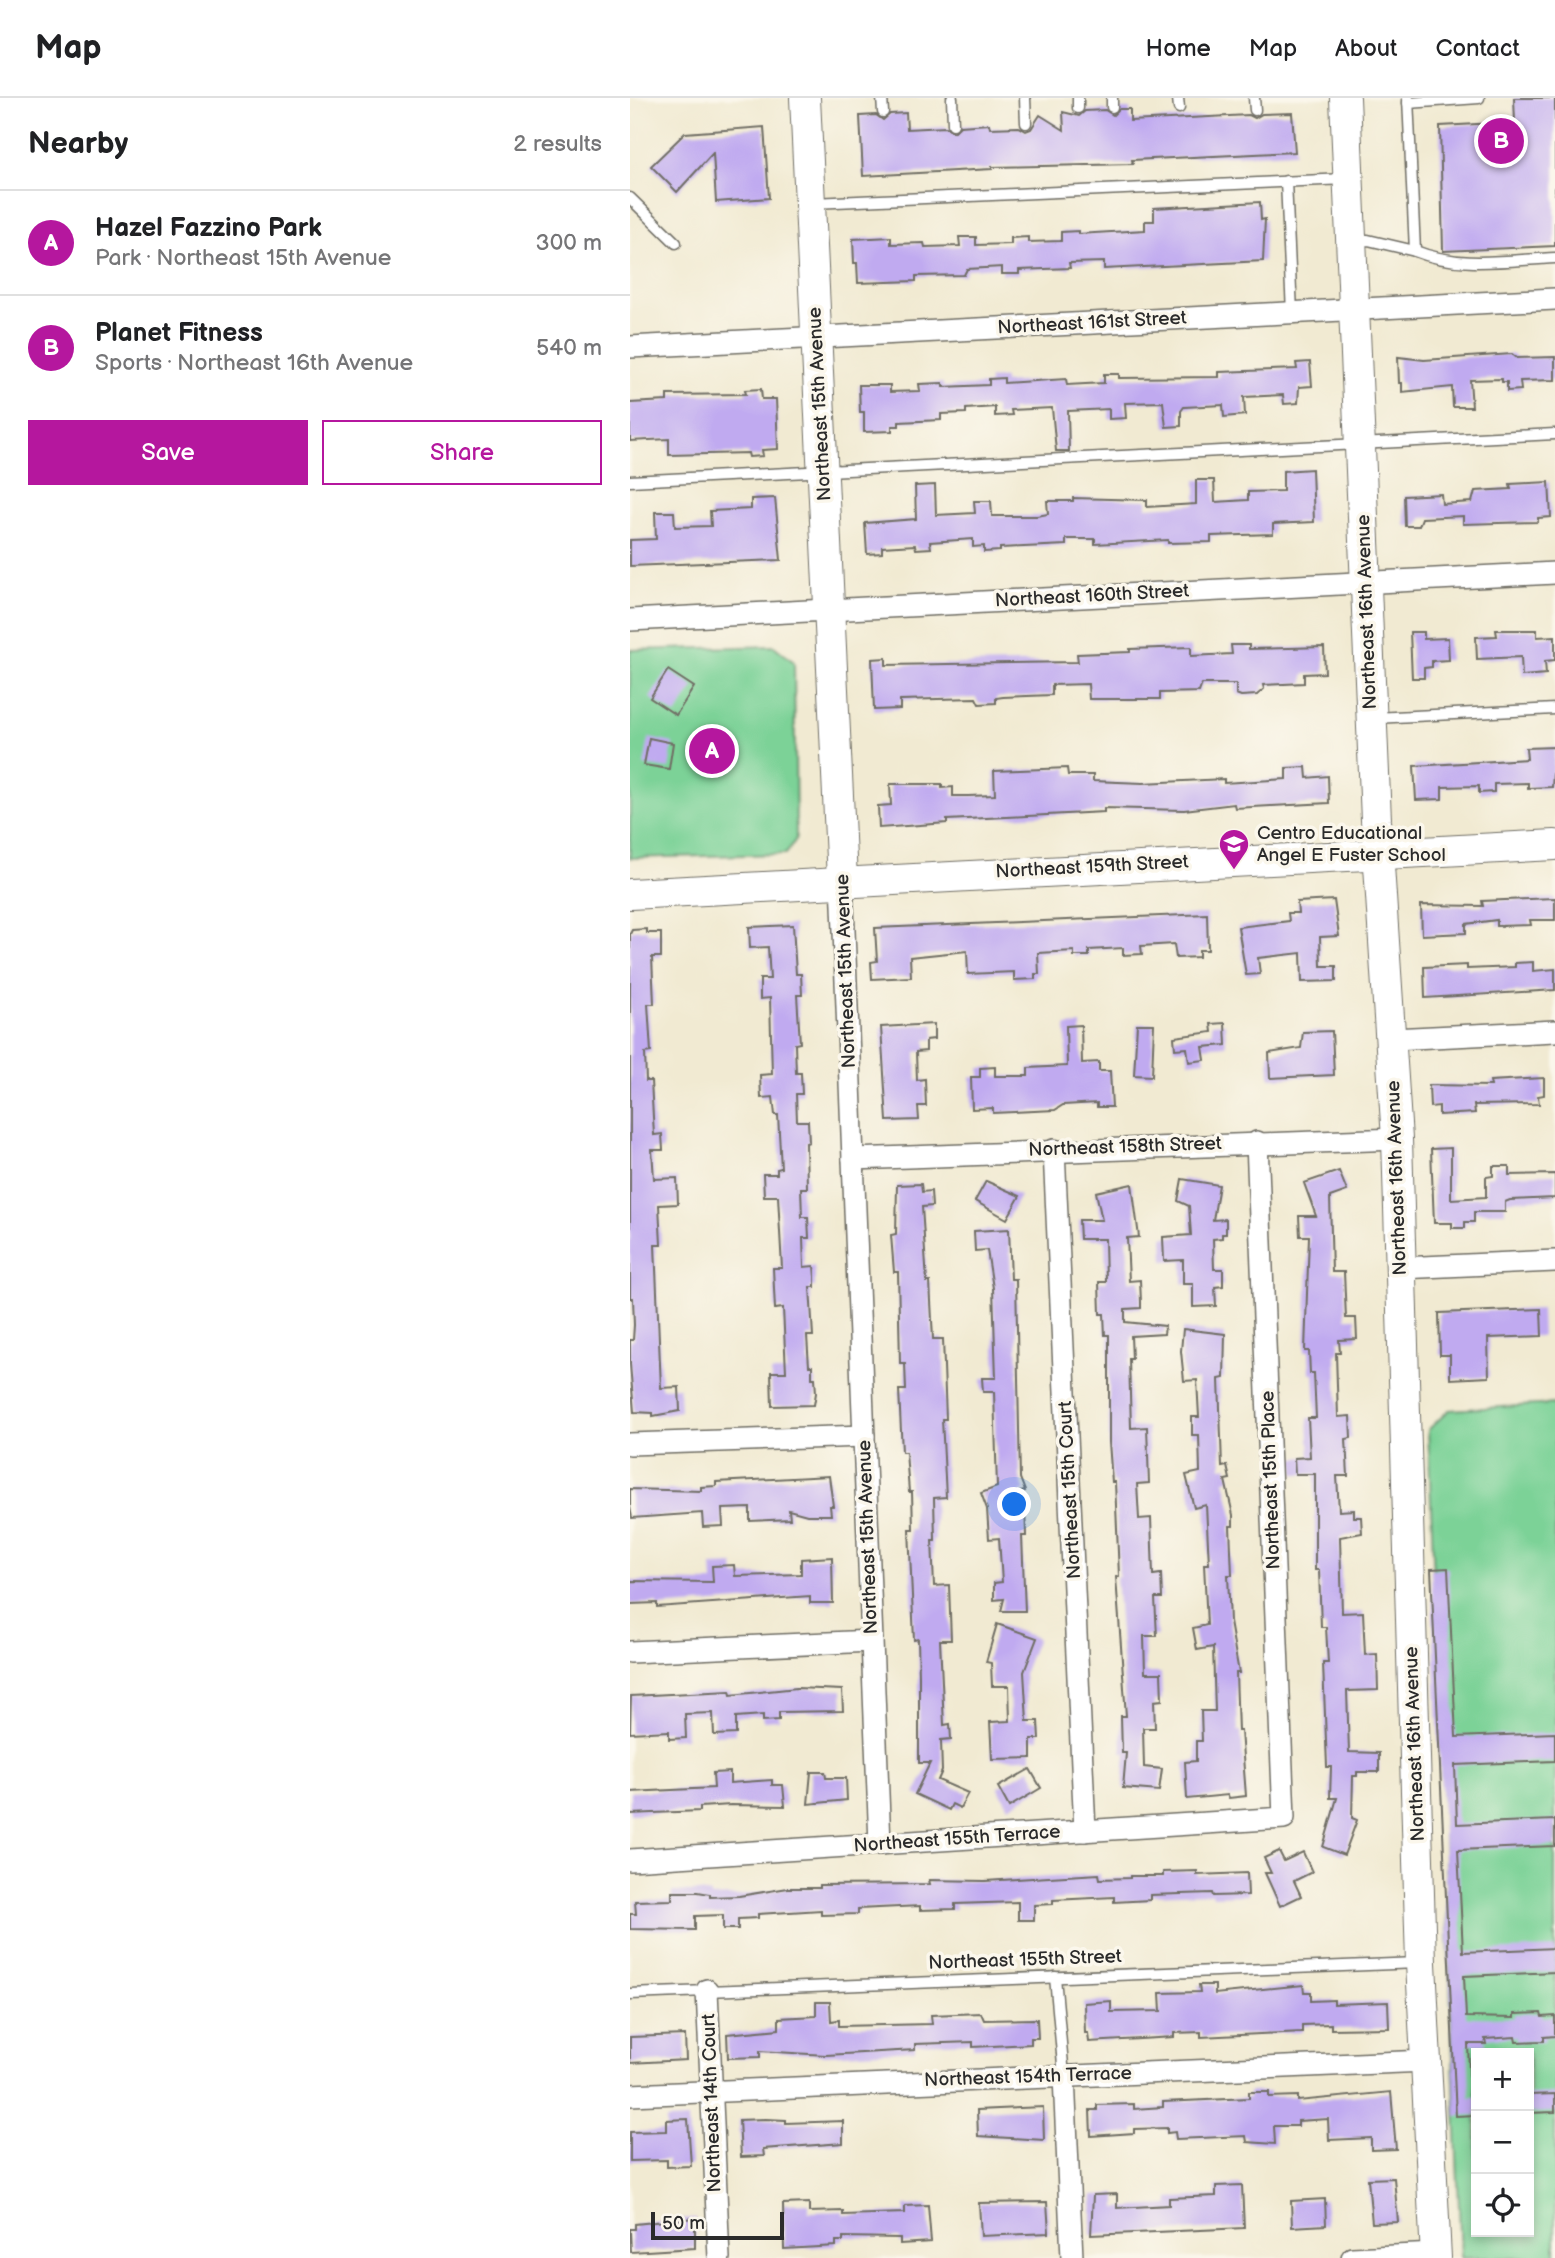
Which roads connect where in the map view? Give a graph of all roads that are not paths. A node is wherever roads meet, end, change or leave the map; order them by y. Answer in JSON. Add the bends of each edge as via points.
{"nodes":[{"id":1,"x":805,"y":98,"type":"edge"},
{"id":2,"x":882,"y":98,"type":"edge"},
{"id":3,"x":952,"y":98,"type":"edge"},
{"id":4,"x":1025,"y":98,"type":"edge"},
{"id":5,"x":1345,"y":98,"type":"edge"},
{"id":6,"x":1479,"y":98,"type":"edge"},
{"id":7,"x":1408,"y":100,"type":"edge"},
{"id":8,"x":883,"y":112,"type":"dead end"},
{"id":9,"x":1026,"y":123,"type":"dead end"},
{"id":10,"x":953,"y":124,"type":"dead end"},
{"id":11,"x":1348,"y":178,"type":"junction"},
{"id":12,"x":1286,"y":181,"type":"junction"},
{"id":13,"x":630,"y":198,"type":"edge"},
{"id":14,"x":810,"y":203,"type":"junction"},
{"id":15,"x":1350,"y":241,"type":"junction"},
{"id":16,"x":676,"y":243,"type":"dead end"},
{"id":17,"x":1415,"y":251,"type":"junction"},
{"id":18,"x":1555,"y":258,"type":"edge"},
{"id":19,"x":1555,"y":299,"type":"edge"},
{"id":20,"x":1353,"y":310,"type":"junction"},
{"id":21,"x":1292,"y":313,"type":"junction"},
{"id":22,"x":817,"y":337,"type":"junction"},
{"id":23,"x":630,"y":347,"type":"edge"},
{"id":24,"x":1555,"y":435,"type":"edge"},
{"id":25,"x":1359,"y":445,"type":"junction"},
{"id":26,"x":823,"y":469,"type":"junction"},
{"id":27,"x":630,"y":481,"type":"edge"},
{"id":28,"x":1555,"y":573,"type":"edge"},
{"id":29,"x":1366,"y":583,"type":"junction"},
{"id":30,"x":830,"y":608,"type":"junction"},
{"id":31,"x":630,"y":620,"type":"edge"},
{"id":32,"x":1555,"y":709,"type":"edge"},
{"id":33,"x":1371,"y":719,"type":"junction"},
{"id":34,"x":1555,"y":845,"type":"edge"},
{"id":35,"x":1378,"y":853,"type":"junction"},
{"id":36,"x":842,"y":880,"type":"junction"},
{"id":37,"x":630,"y":894,"type":"edge"},
{"id":38,"x":1555,"y":1031,"type":"edge"},
{"id":39,"x":1392,"y":1039,"type":"junction"},
{"id":40,"x":1397,"y":1139,"type":"junction"},
{"id":41,"x":1257,"y":1142,"type":"junction"},
{"id":42,"x":1054,"y":1150,"type":"junction"},
{"id":43,"x":853,"y":1159,"type":"junction"},
{"id":44,"x":1555,"y":1261,"type":"edge"},
{"id":45,"x":1400,"y":1268,"type":"junction"},
{"id":46,"x":864,"y":1436,"type":"junction"},
{"id":47,"x":630,"y":1444,"type":"edge"},
{"id":48,"x":872,"y":1641,"type":"junction"},
{"id":49,"x":630,"y":1652,"type":"edge"},
{"id":50,"x":1284,"y":1818,"type":"joint"},
{"id":51,"x":1085,"y":1831,"type":"junction"},
{"id":52,"x":880,"y":1844,"type":"junction"},
{"id":53,"x":630,"y":1860,"type":"edge"},
{"id":54,"x":1421,"y":1963,"type":"junction"},
{"id":55,"x":1055,"y":1977,"type":"junction"},
{"id":56,"x":707,"y":1990,"type":"junction"},
{"id":57,"x":630,"y":1994,"type":"edge"},
{"id":58,"x":1426,"y":2060,"type":"junction"},
{"id":59,"x":1064,"y":2076,"type":"junction"},
{"id":60,"x":712,"y":2091,"type":"junction"},
{"id":61,"x":630,"y":2095,"type":"edge"},
{"id":62,"x":1436,"y":2256,"type":"edge"},
{"id":63,"x":719,"y":2258,"type":"edge"},
{"id":64,"x":1072,"y":2258,"type":"edge"},
{"id":65,"x":1352,"y":2258,"type":"edge"}],
"edges":[{"from":1,"to":14,"type":"street","name":"Northeast 15th Avenue"},
{"from":2,"to":8,"type":"lane"},
{"from":3,"to":10,"type":"lane"},
{"from":4,"to":9,"type":"lane"},
{"from":5,"to":11,"type":"street","name":"Northeast 16th Avenue"},
{"from":6,"to":7,"type":"lane"},
{"from":7,"to":17,"type":"lane"},
{"from":11,"to":12,"type":"lane"},
{"from":11,"to":15,"type":"street","name":"Northeast 16th Avenue"},
{"from":12,"to":14,"type":"lane"},
{"from":12,"to":21,"type":"lane"},
{"from":13,"to":16,"type":"lane"},
{"from":14,"to":22,"type":"street","name":"Northeast 15th Avenue"},
{"from":15,"to":17,"type":"lane","via":[[1368,240]]},
{"from":15,"to":20,"type":"street","name":"Northeast 16th Avenue"},
{"from":17,"to":18,"type":"lane","via":[[1463,262]]},
{"from":19,"to":20,"type":"street","name":"Northeast 161st Street"},
{"from":20,"to":21,"type":"street","name":"Northeast 161st Street"},
{"from":20,"to":25,"type":"street","name":"Northeast 16th Avenue"},
{"from":21,"to":22,"type":"street","name":"Northeast 161st Street"},
{"from":22,"to":23,"type":"street","name":"Northeast 161st Street"},
{"from":22,"to":26,"type":"street","name":"Northeast 15th Avenue"},
{"from":24,"to":25,"type":"lane"},
{"from":25,"to":26,"type":"lane"},
{"from":25,"to":29,"type":"street","name":"Northeast 16th Avenue"},
{"from":26,"to":27,"type":"lane"},
{"from":26,"to":30,"type":"street","name":"Northeast 15th Avenue"},
{"from":28,"to":29,"type":"street","name":"Northeast 160th Street"},
{"from":29,"to":30,"type":"street","name":"Northeast 160th Street"},
{"from":29,"to":33,"type":"street","name":"Northeast 16th Avenue"},
{"from":30,"to":31,"type":"street","name":"Northeast 160th Street"},
{"from":30,"to":36,"type":"street","name":"Northeast 15th Avenue"},
{"from":32,"to":33,"type":"lane"},
{"from":33,"to":35,"type":"street","name":"Northeast 16th Avenue"},
{"from":34,"to":35,"type":"street","name":"Northeast 159th Street"},
{"from":35,"to":36,"type":"street","name":"Northeast 159th Street"},
{"from":35,"to":39,"type":"street","name":"Northeast 16th Avenue"},
{"from":36,"to":37,"type":"street","name":"Northeast 159th Street"},
{"from":36,"to":43,"type":"street","name":"Northeast 15th Avenue"},
{"from":38,"to":39,"type":"street"},
{"from":39,"to":40,"type":"street","name":"Northeast 16th Avenue"},
{"from":40,"to":41,"type":"street","name":"Northeast 158th Street"},
{"from":40,"to":45,"type":"street","name":"Northeast 16th Avenue"},
{"from":41,"to":42,"type":"street","name":"Northeast 158th Street"},
{"from":41,"to":50,"type":"street","name":"Northeast 15th Place"},
{"from":42,"to":43,"type":"street","name":"Northeast 158th Street"},
{"from":42,"to":51,"type":"street","name":"Northeast 15th Court"},
{"from":43,"to":46,"type":"street","name":"Northeast 15th Avenue"},
{"from":44,"to":45,"type":"street"},
{"from":45,"to":54,"type":"street","name":"Northeast 16th Avenue"},
{"from":46,"to":47,"type":"street"},
{"from":46,"to":48,"type":"street","name":"Northeast 15th Avenue"},
{"from":48,"to":49,"type":"street"},
{"from":48,"to":52,"type":"street","name":"Northeast 15th Avenue"},
{"from":50,"to":51,"type":"street","name":"Northeast 155th Terrace"},
{"from":51,"to":52,"type":"street","name":"Northeast 155th Terrace"},
{"from":52,"to":53,"type":"street","name":"Northeast 155th Terrace"},
{"from":54,"to":55,"type":"lane","name":"Northeast 155th Street"},
{"from":54,"to":58,"type":"street","name":"Northeast 16th Avenue"},
{"from":55,"to":56,"type":"lane","name":"Northeast 155th Street"},
{"from":55,"to":59,"type":"lane"},
{"from":56,"to":57,"type":"lane","name":"Northeast 155th Street"},
{"from":56,"to":60,"type":"street","name":"Northeast 14th Court"},
{"from":58,"to":59,"type":"street","name":"Northeast 154th Terrace"},
{"from":58,"to":62,"type":"street","name":"Northeast 16th Avenue"},
{"from":59,"to":60,"type":"street","name":"Northeast 154th Terrace"},
{"from":59,"to":64,"type":"street"},
{"from":60,"to":61,"type":"street","name":"Northeast 154th Terrace"},
{"from":60,"to":63,"type":"street","name":"Northeast 14th Court"},
{"from":62,"to":65,"type":"street"}]}
